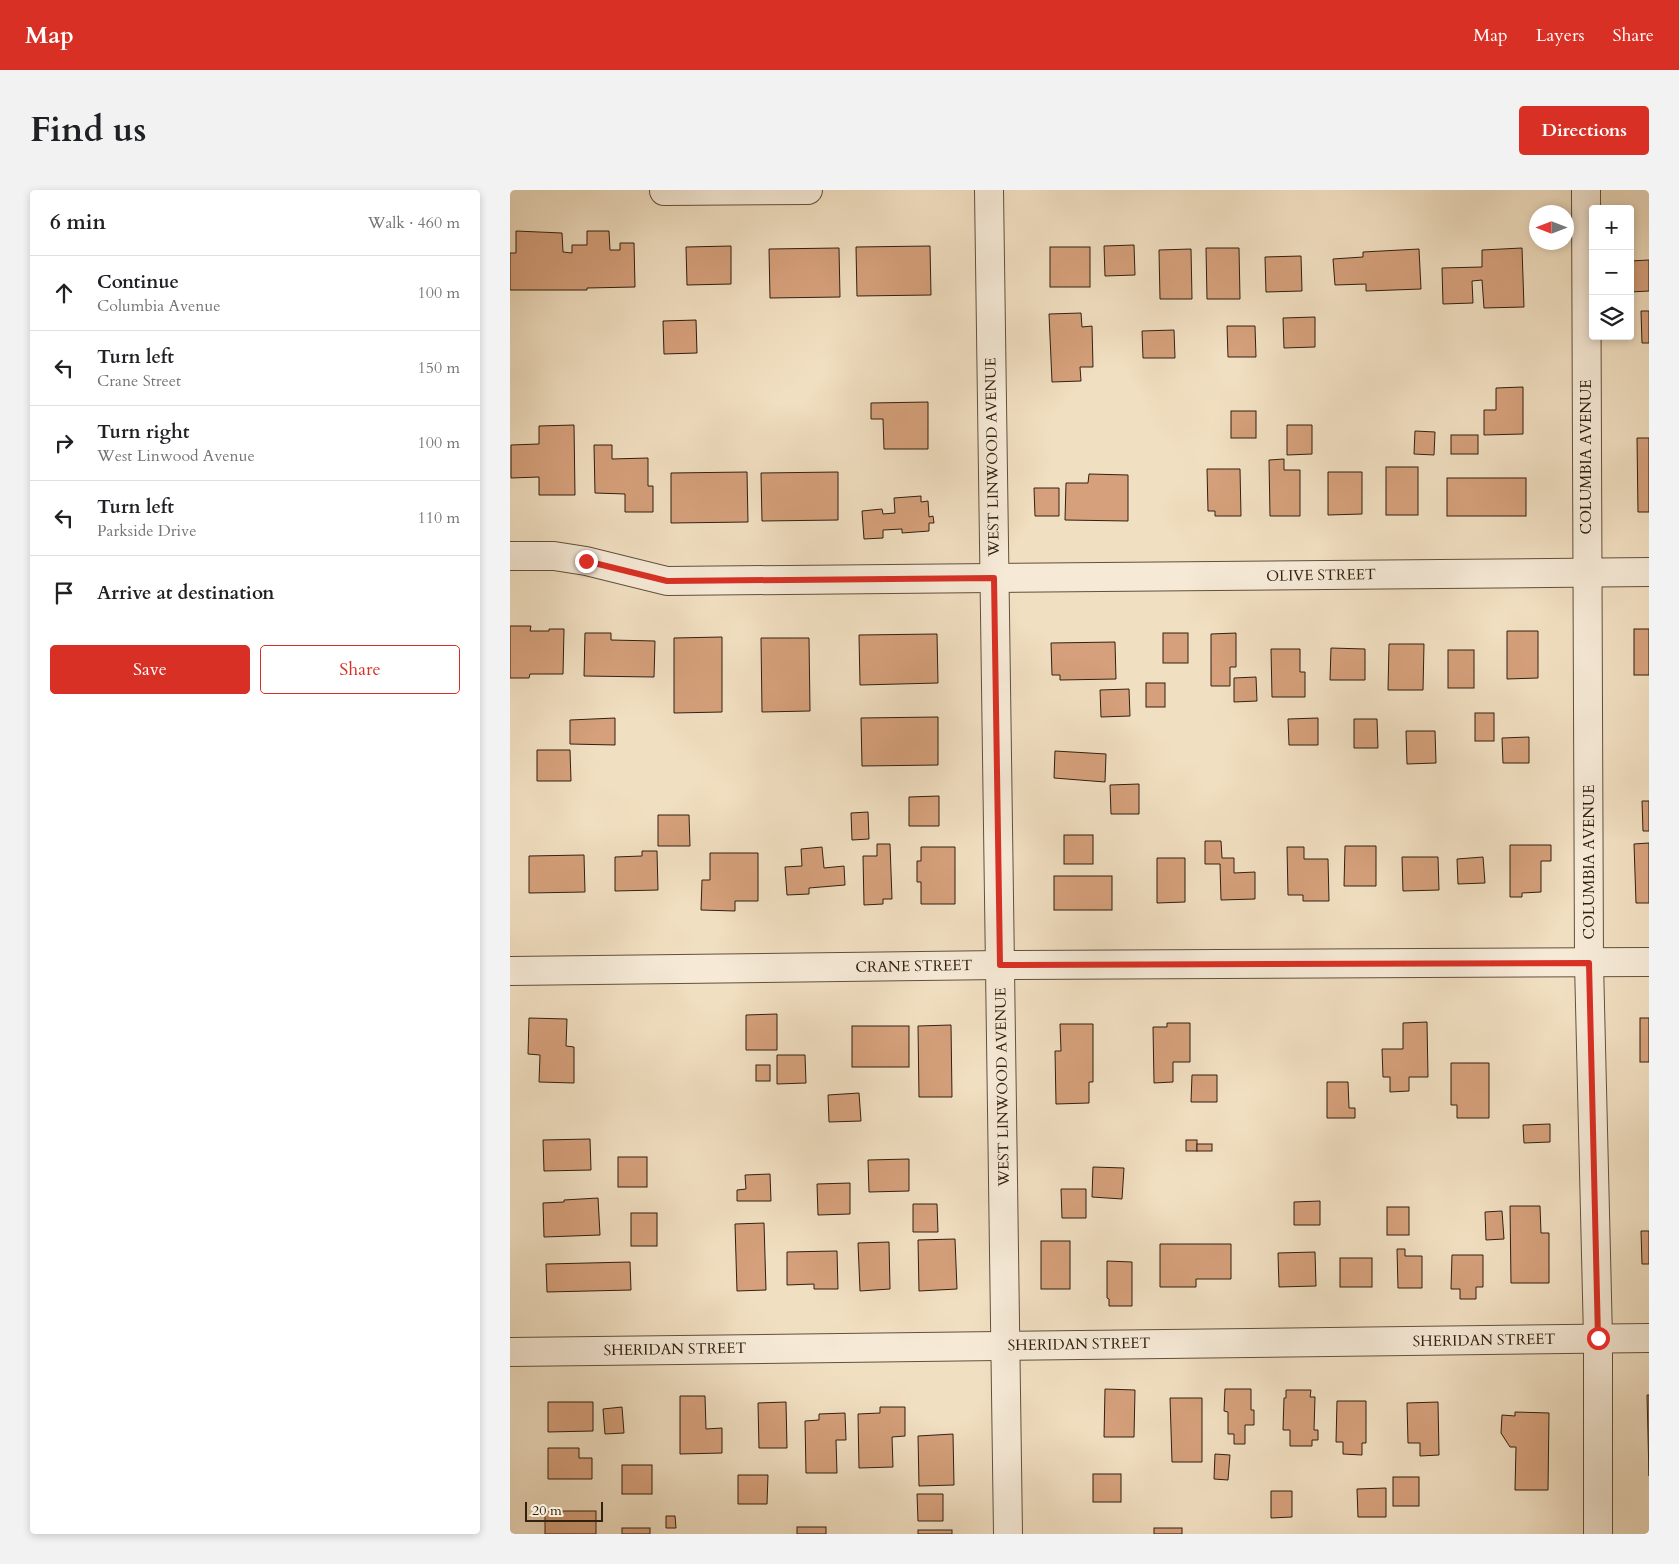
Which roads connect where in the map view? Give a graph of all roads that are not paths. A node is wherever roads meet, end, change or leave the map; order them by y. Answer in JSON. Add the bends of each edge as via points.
{"nodes":[{"id":1,"x":808,"y":190,"type":"edge"},
{"id":2,"x":989,"y":190,"type":"edge"},
{"id":3,"x":1586,"y":190,"type":"edge"},
{"id":4,"x":664,"y":191,"type":"edge"},
{"id":5,"x":510,"y":556,"type":"edge"},
{"id":6,"x":1587,"y":572,"type":"junction"},
{"id":7,"x":1649,"y":572,"type":"edge"},
{"id":8,"x":994,"y":578,"type":"junction"},
{"id":9,"x":1649,"y":962,"type":"edge"},
{"id":10,"x":1589,"y":963,"type":"junction"},
{"id":11,"x":1000,"y":965,"type":"junction"},
{"id":12,"x":510,"y":971,"type":"edge"},
{"id":13,"x":1598,"y":1338,"type":"junction"},
{"id":14,"x":1649,"y":1338,"type":"edge"},
{"id":15,"x":1006,"y":1345,"type":"junction"},
{"id":16,"x":510,"y":1352,"type":"edge"},
{"id":17,"x":1008,"y":1534,"type":"edge"},
{"id":18,"x":1598,"y":1534,"type":"edge"}],
"edges":[{"from":1,"to":4,"type":"street"},
{"from":2,"to":8,"type":"street","name":"WEST LINWOOD AVENUE"},
{"from":3,"to":6,"type":"street","name":"COLUMBIA AVENUE"},
{"from":5,"to":8,"type":"street","name":"OLIVE STREET","via":[[554,556],[586,561],[667,581]]},
{"from":6,"to":7,"type":"street","name":"OLIVE STREET"},
{"from":6,"to":8,"type":"street","name":"OLIVE STREET"},
{"from":6,"to":10,"type":"street","name":"COLUMBIA AVENUE"},
{"from":8,"to":11,"type":"street","name":"WEST LINWOOD AVENUE"},
{"from":9,"to":10,"type":"street","name":"CRANE STREET"},
{"from":10,"to":11,"type":"street","name":"CRANE STREET"},
{"from":10,"to":13,"type":"street","name":"COLUMBIA AVENUE"},
{"from":11,"to":12,"type":"street","name":"CRANE STREET"},
{"from":11,"to":15,"type":"street","name":"WEST LINWOOD AVENUE"},
{"from":13,"to":14,"type":"street","name":"SHERIDAN STREET"},
{"from":13,"to":15,"type":"street","name":"SHERIDAN STREET"},
{"from":13,"to":18,"type":"street","name":"COLUMBIA AVENUE"},
{"from":15,"to":16,"type":"street","name":"SHERIDAN STREET"},
{"from":15,"to":17,"type":"street","name":"WEST LINWOOD AVENUE"}]}
